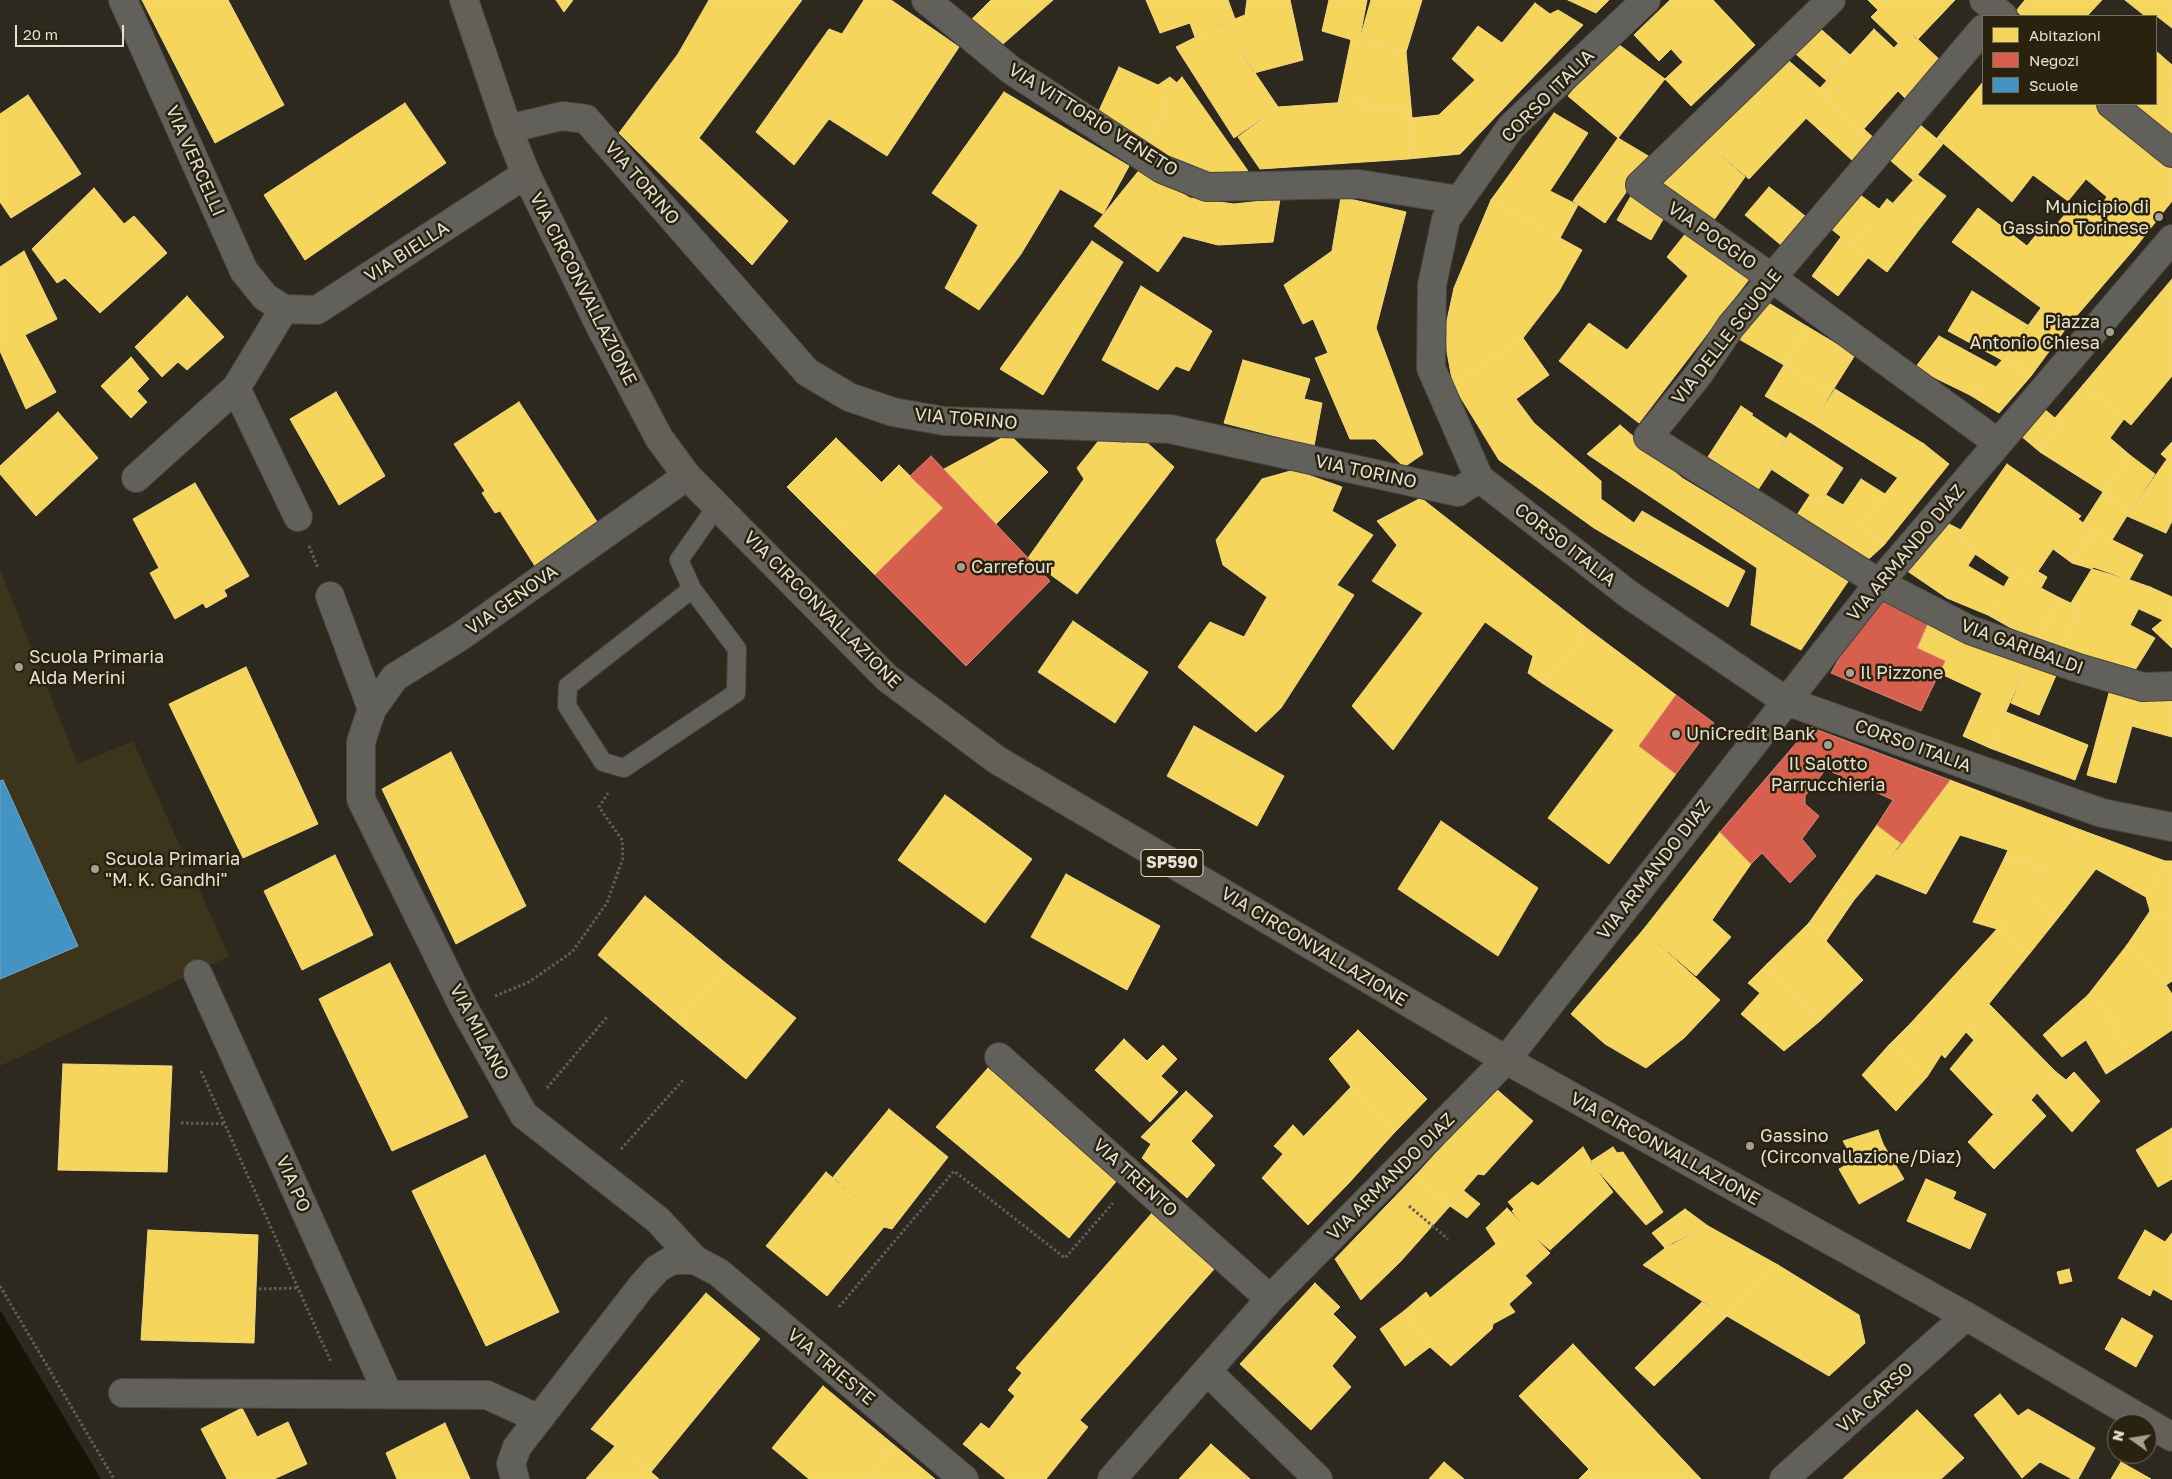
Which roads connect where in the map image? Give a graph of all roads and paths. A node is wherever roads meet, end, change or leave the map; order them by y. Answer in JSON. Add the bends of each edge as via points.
{"nodes":[{"id":1,"x":123,"y":0,"type":"edge"},
{"id":2,"x":464,"y":0,"type":"edge"},
{"id":3,"x":926,"y":0,"type":"edge"},
{"id":4,"x":1646,"y":0,"type":"edge"},
{"id":5,"x":1831,"y":0,"type":"edge"},
{"id":6,"x":1982,"y":32,"type":"edge"},
{"id":7,"x":2112,"y":105,"type":"edge"},
{"id":8,"x":508,"y":129,"type":"junction"},
{"id":9,"x":2172,"y":153,"type":"edge"},
{"id":10,"x":526,"y":174,"type":"junction"},
{"id":11,"x":1459,"y":200,"type":"junction"},
{"id":12,"x":2172,"y":239,"type":"edge"},
{"id":13,"x":1772,"y":278,"type":"junction"},
{"id":14,"x":284,"y":309,"type":"junction"},
{"id":15,"x":236,"y":388,"type":"junction"},
{"id":16,"x":1998,"y":443,"type":"junction"},
{"id":17,"x":686,"y":476,"type":"junction"},
{"id":18,"x":136,"y":478,"type":"dead end"},
{"id":19,"x":1479,"y":478,"type":"junction"},
{"id":20,"x":717,"y":506,"type":"junction"},
{"id":21,"x":298,"y":517,"type":"joint"},
{"id":22,"x":1879,"y":583,"type":"junction"},
{"id":23,"x":692,"y":589,"type":"junction"},
{"id":24,"x":330,"y":596,"type":"joint"},
{"id":25,"x":2172,"y":686,"type":"edge"},
{"id":26,"x":1786,"y":700,"type":"junction"},
{"id":27,"x":372,"y":709,"type":"junction"},
{"id":28,"x":361,"y":742,"type":"joint"},
{"id":29,"x":624,"y":768,"type":"junction"},
{"id":30,"x":2172,"y":827,"type":"edge"},
{"id":31,"x":198,"y":974,"type":"dead end"},
{"id":32,"x":464,"y":1008,"type":"junction"},
{"id":33,"x":607,"y":1017,"type":"dead end"},
{"id":34,"x":999,"y":1057,"type":"dead end"},
{"id":35,"x":1506,"y":1060,"type":"junction"},
{"id":36,"x":201,"y":1071,"type":"dead end"},
{"id":37,"x":684,"y":1079,"type":"dead end"},
{"id":38,"x":524,"y":1115,"type":"junction"},
{"id":39,"x":181,"y":1123,"type":"dead end"},
{"id":40,"x":225,"y":1124,"type":"junction"},
{"id":41,"x":599,"y":1174,"type":"junction"},
{"id":42,"x":1134,"y":1178,"type":"junction"},
{"id":43,"x":1384,"y":1184,"type":"junction"},
{"id":44,"x":1448,"y":1239,"type":"dead end"},
{"id":45,"x":695,"y":1260,"type":"junction"},
{"id":46,"x":0,"y":1286,"type":"edge"},
{"id":47,"x":298,"y":1288,"type":"junction"},
{"id":48,"x":259,"y":1289,"type":"dead end"},
{"id":49,"x":1270,"y":1300,"type":"junction"},
{"id":50,"x":839,"y":1307,"type":"dead end"},
{"id":51,"x":1966,"y":1316,"type":"junction"},
{"id":52,"x":1207,"y":1372,"type":"junction"},
{"id":53,"x":123,"y":1393,"type":"dead end"},
{"id":54,"x":345,"y":1394,"type":"junction"},
{"id":55,"x":388,"y":1394,"type":"junction"},
{"id":56,"x":539,"y":1419,"type":"junction"},
{"id":57,"x":2172,"y":1437,"type":"edge"},
{"id":58,"x":114,"y":1479,"type":"edge"},
{"id":59,"x":514,"y":1479,"type":"edge"},
{"id":60,"x":964,"y":1479,"type":"edge"},
{"id":61,"x":1112,"y":1479,"type":"edge"},
{"id":62,"x":1318,"y":1479,"type":"edge"},
{"id":63,"x":1784,"y":1479,"type":"edge"}],
"edges":[{"from":1,"to":14,"type":"street","name":"VIA VERCELLI","via":[[244,271],[265,297]]},
{"from":2,"to":8,"type":"main road","name":"VIA CIRCONVALLAZIONE","number":"SP590"},
{"from":3,"to":11,"type":"street","name":"VIA VITTORIO VENETO","via":[[1010,70],[1162,169],[1207,187],[1359,184]]},
{"from":4,"to":11,"type":"street","name":"CORSO ITALIA","via":[[1511,127]]},
{"from":5,"to":13,"type":"street","name":"VIA POGGIO","via":[[1640,186]]},
{"from":6,"to":13,"type":"street","name":"VIA DELLE SCUOLE"},
{"from":7,"to":9,"type":"street"},
{"from":8,"to":10,"type":"main road","name":"VIA CIRCONVALLAZIONE","number":"SP590"},
{"from":8,"to":19,"type":"street","name":"VIA TORINO","via":[[562,116],[586,119],[807,372],[849,397],[893,412],[944,421],[1170,429],[1458,492]]},
{"from":10,"to":14,"type":"street","name":"VIA BIELLA","via":[[317,310]]},
{"from":10,"to":17,"type":"main road","name":"VIA CIRCONVALLAZIONE","number":"SP590","via":[[659,438]]},
{"from":11,"to":19,"type":"street","name":"CORSO ITALIA","via":[[1446,219],[1432,285],[1431,368]]},
{"from":12,"to":16,"type":"street","name":"VIA ARMANDO DIAZ"},
{"from":13,"to":16,"type":"street","name":"VIA POGGIO"},
{"from":13,"to":22,"type":"street","name":"VIA DELLE SCUOLE","via":[[1731,326],[1648,437]]},
{"from":14,"to":15,"type":"street"},
{"from":15,"to":18,"type":"street"},
{"from":15,"to":21,"type":"street"},
{"from":16,"to":22,"type":"street","name":"VIA ARMANDO DIAZ"},
{"from":17,"to":20,"type":"main road","name":"VIA CIRCONVALLAZIONE","number":"SP590"},
{"from":17,"to":27,"type":"street","name":"VIA GENOVA","via":[[458,638],[395,677]]},
{"from":19,"to":26,"type":"street","name":"CORSO ITALIA","via":[[1631,596]]},
{"from":20,"to":23,"type":"lane","via":[[679,560]]},
{"from":20,"to":35,"type":"main road","name":"VIA CIRCONVALLAZIONE","number":"SP590","via":[[887,678],[997,760]]},
{"from":21,"to":24,"type":"path"},
{"from":22,"to":25,"type":"street","name":"VIA GARIBALDI","via":[[1970,630],[2078,668],[2143,687]]},
{"from":22,"to":26,"type":"street","name":"VIA ARMANDO DIAZ"},
{"from":23,"to":29,"type":"lane","via":[[737,649],[736,694]]},
{"from":23,"to":29,"type":"lane","via":[[568,686],[567,706],[603,762]]},
{"from":24,"to":27,"type":"street"},
{"from":26,"to":30,"type":"street","name":"CORSO ITALIA","via":[[2102,814]]},
{"from":26,"to":35,"type":"street","name":"VIA ARMANDO DIAZ"},
{"from":27,"to":28,"type":"street","name":"VIA GENOVA"},
{"from":28,"to":32,"type":"street","name":"VIA MILANO","via":[[361,799]]},
{"from":29,"to":32,"type":"path","via":[[599,807],[622,840],[623,858],[607,902],[572,952],[528,982]]},
{"from":31,"to":55,"type":"street","name":"VIA PO"},
{"from":32,"to":38,"type":"street","name":"VIA MILANO"},
{"from":33,"to":38,"type":"path"},
{"from":34,"to":42,"type":"street","name":"VIA TRENTO"},
{"from":35,"to":43,"type":"street","name":"VIA ARMANDO DIAZ"},
{"from":35,"to":51,"type":"main road","name":"VIA CIRCONVALLAZIONE","number":"SP590"},
{"from":36,"to":40,"type":"path"},
{"from":37,"to":41,"type":"path"},
{"from":38,"to":41,"type":"street","name":"VIA MILANO"},
{"from":39,"to":40,"type":"path"},
{"from":40,"to":47,"type":"path"},
{"from":41,"to":45,"type":"street","name":"VIA MILANO","via":[[658,1220]]},
{"from":42,"to":49,"type":"street","name":"VIA TRENTO"},
{"from":42,"to":50,"type":"path","via":[[1066,1258],[954,1171]]},
{"from":43,"to":44,"type":"path"},
{"from":43,"to":49,"type":"street","name":"VIA ARMANDO DIAZ"},
{"from":45,"to":56,"type":"street","via":[[672,1260],[657,1269]]},
{"from":45,"to":60,"type":"street","name":"VIA TRIESTE","via":[[718,1272]]},
{"from":46,"to":58,"type":"path"},
{"from":47,"to":48,"type":"path"},
{"from":47,"to":54,"type":"path"},
{"from":49,"to":52,"type":"street","name":"VIA ARMANDO DIAZ"},
{"from":51,"to":57,"type":"main road","name":"VIA CIRCONVALLAZIONE","number":"SP590"},
{"from":51,"to":63,"type":"street","name":"VIA CARSO"},
{"from":52,"to":61,"type":"street","name":"VIA ARMANDO DIAZ"},
{"from":52,"to":62,"type":"street"},
{"from":53,"to":54,"type":"street"},
{"from":54,"to":55,"type":"street"},
{"from":55,"to":56,"type":"street","via":[[487,1395]]},
{"from":56,"to":59,"type":"street","via":[[517,1447],[511,1464]]}]}
